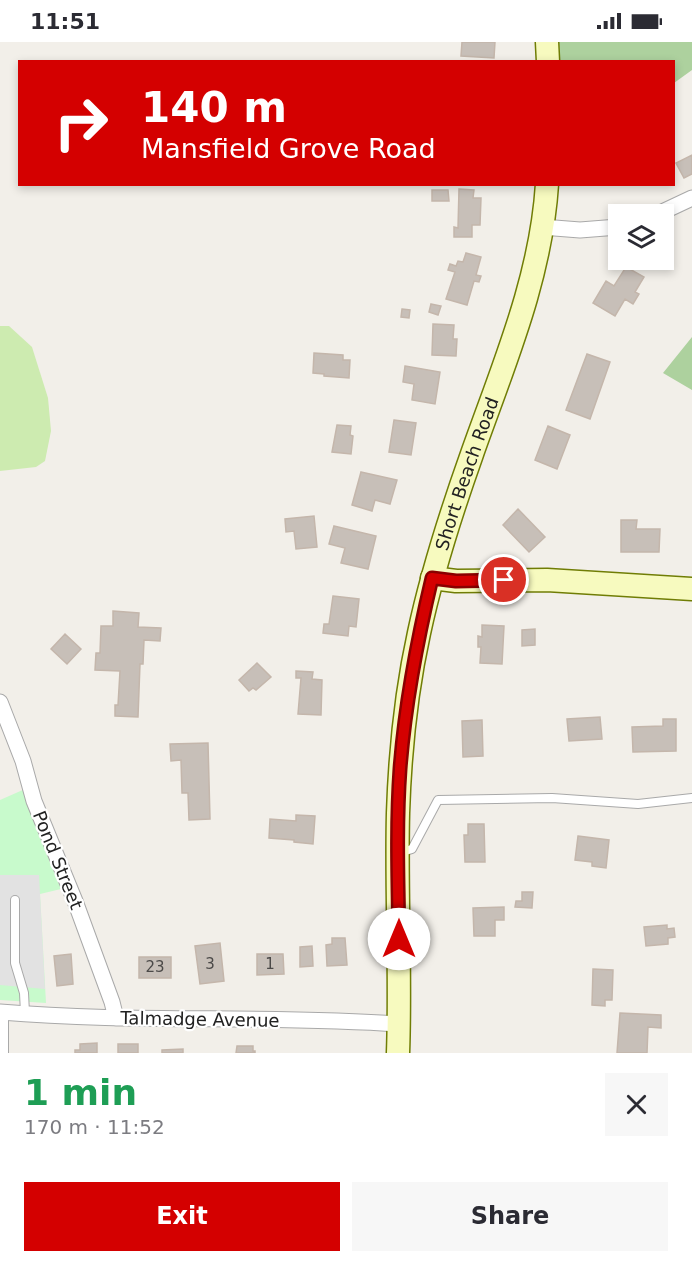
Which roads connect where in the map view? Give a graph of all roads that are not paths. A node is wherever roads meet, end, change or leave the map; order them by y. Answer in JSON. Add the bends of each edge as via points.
{"nodes":[{"id":1,"x":547,"y":42,"type":"edge"},
{"id":2,"x":548,"y":60,"type":"edge"},
{"id":3,"x":547,"y":186,"type":"edge"},
{"id":4,"x":692,"y":198,"type":"edge"},
{"id":5,"x":674,"y":206,"type":"edge"},
{"id":6,"x":542,"y":227,"type":"junction"},
{"id":7,"x":608,"y":228,"type":"edge"},
{"id":8,"x":432,"y":578,"type":"junction"},
{"id":9,"x":692,"y":589,"type":"edge"},
{"id":10,"x":0,"y":702,"type":"edge"},
{"id":11,"x":692,"y":798,"type":"edge"},
{"id":12,"x":398,"y":853,"type":"junction"},
{"id":13,"x":15,"y":900,"type":"dead end"},
{"id":14,"x":2,"y":1012,"type":"edge"},
{"id":15,"x":25,"y":1013,"type":"junction"},
{"id":16,"x":116,"y":1018,"type":"junction"},
{"id":17,"x":399,"y":1024,"type":"junction"},
{"id":18,"x":4,"y":1053,"type":"edge"},
{"id":19,"x":398,"y":1053,"type":"edge"}],
"edges":[{"from":1,"to":2,"type":"main road"},
{"from":3,"to":6,"type":"main road","name":"Short Beach Road"},
{"from":4,"to":5,"type":"street"},
{"from":6,"to":7,"type":"street"},
{"from":6,"to":8,"type":"main road","name":"Short Beach Road","via":[[517,330]]},
{"from":8,"to":9,"type":"main road"},
{"from":8,"to":12,"type":"main road","name":"Short Beach Road","via":[[405,723]]},
{"from":10,"to":16,"type":"street","name":"Pond Street"},
{"from":11,"to":12,"type":"lane","via":[[638,804],[552,798],[438,800],[412,849]]},
{"from":12,"to":17,"type":"main road","name":"Short Beach Road"},
{"from":13,"to":15,"type":"lane","via":[[15,963]]},
{"from":14,"to":15,"type":"street","name":"Talmadge Avenue"},
{"from":14,"to":18,"type":"lane"},
{"from":15,"to":16,"type":"street","name":"Talmadge Avenue"},
{"from":16,"to":17,"type":"street","name":"Talmadge Avenue","via":[[330,1019]]},
{"from":17,"to":19,"type":"main road","name":"Short Beach Road"}]}
